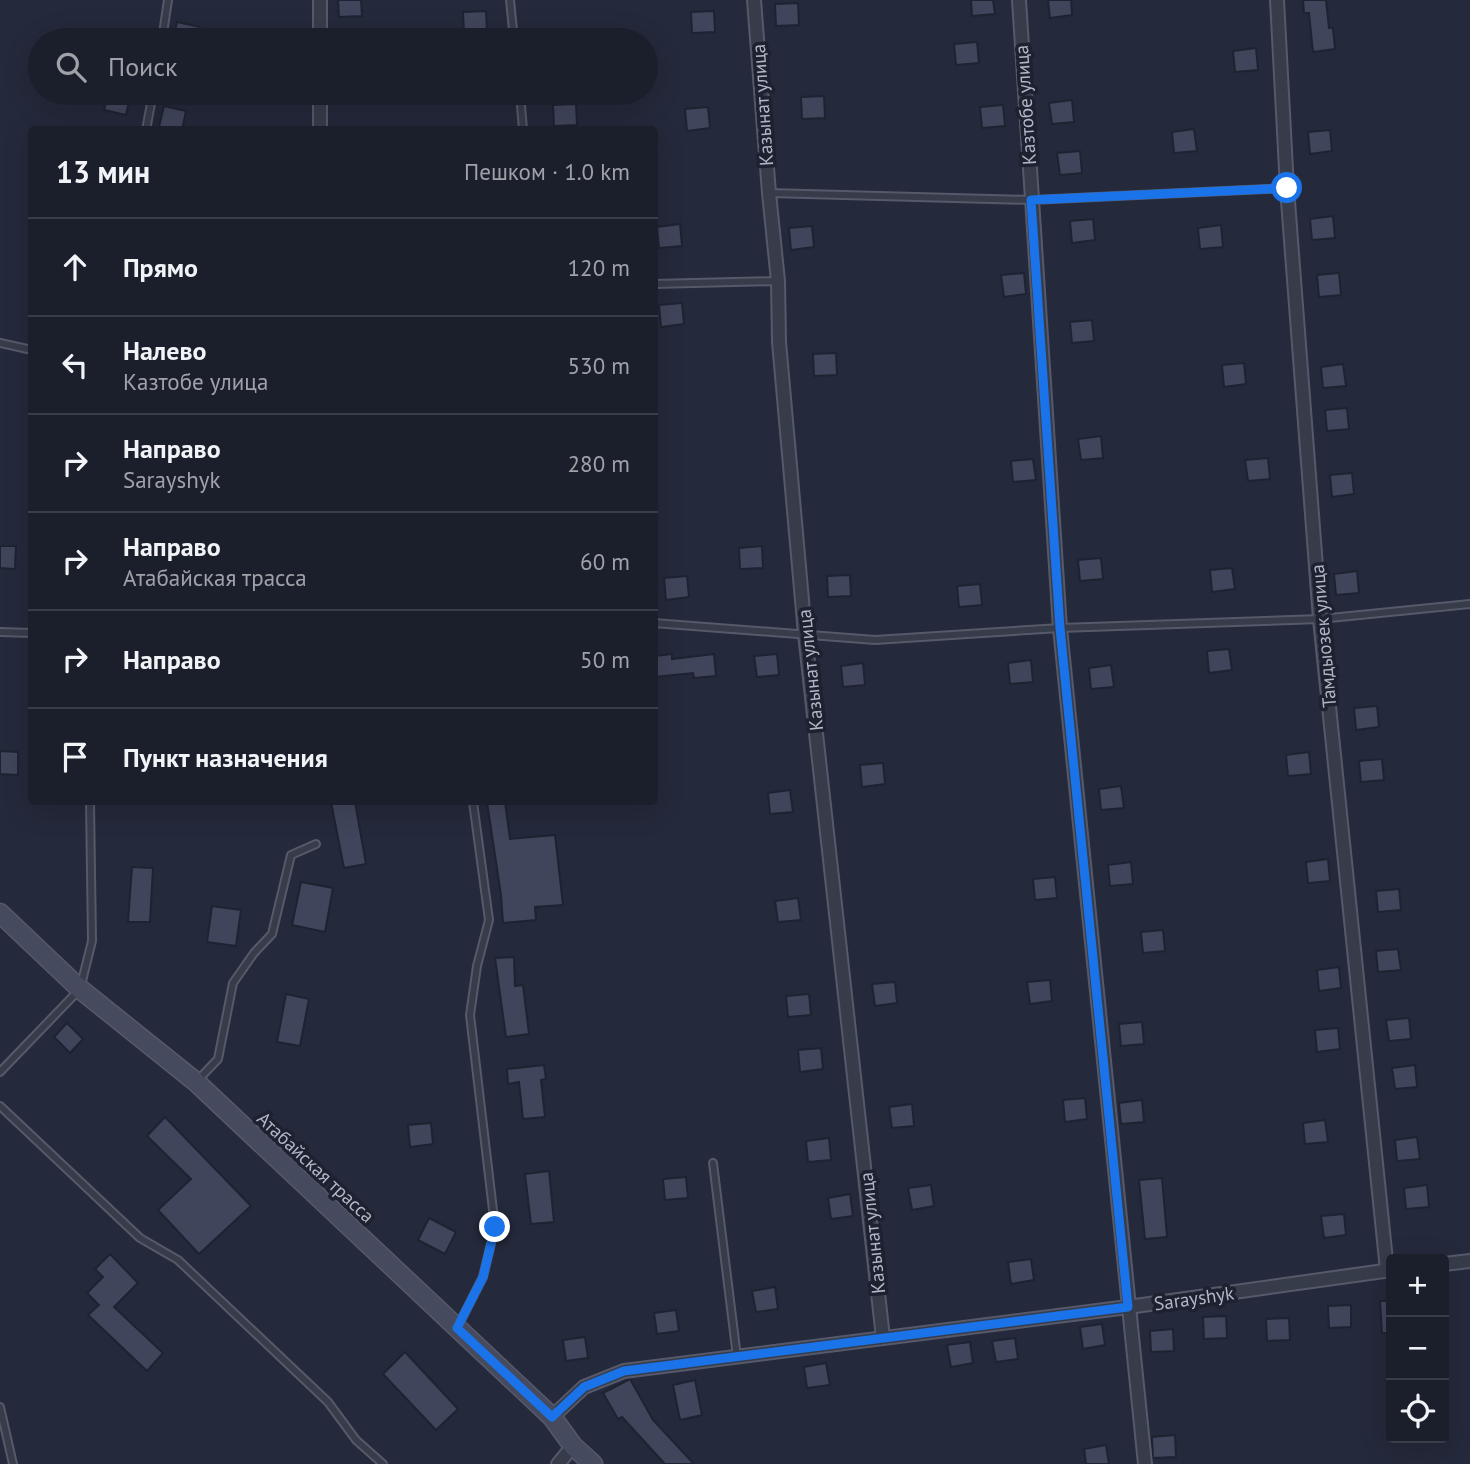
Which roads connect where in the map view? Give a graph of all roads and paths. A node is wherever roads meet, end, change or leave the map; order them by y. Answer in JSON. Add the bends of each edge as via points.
{"nodes":[{"id":1,"x":168,"y":0,"type":"edge"},
{"id":2,"x":320,"y":0,"type":"edge"},
{"id":3,"x":510,"y":0,"type":"edge"},
{"id":4,"x":754,"y":0,"type":"edge"},
{"id":5,"x":1019,"y":0,"type":"edge"},
{"id":6,"x":1277,"y":0,"type":"edge"},
{"id":7,"x":164,"y":28,"type":"edge"},
{"id":8,"x":320,"y":28,"type":"edge"},
{"id":9,"x":513,"y":28,"type":"edge"},
{"id":10,"x":151,"y":105,"type":"edge"},
{"id":11,"x":320,"y":105,"type":"edge"},
{"id":12,"x":521,"y":105,"type":"edge"},
{"id":13,"x":147,"y":126,"type":"edge"},
{"id":14,"x":320,"y":126,"type":"edge"},
{"id":15,"x":523,"y":126,"type":"edge"},
{"id":16,"x":1287,"y":188,"type":"junction"},
{"id":17,"x":769,"y":193,"type":"junction"},
{"id":18,"x":1031,"y":200,"type":"junction"},
{"id":19,"x":778,"y":281,"type":"junction"},
{"id":20,"x":658,"y":284,"type":"edge"},
{"id":21,"x":0,"y":343,"type":"edge"},
{"id":22,"x":28,"y":349,"type":"edge"},
{"id":23,"x":1470,"y":604,"type":"edge"},
{"id":24,"x":1320,"y":619,"type":"junction"},
{"id":25,"x":658,"y":622,"type":"edge"},
{"id":26,"x":1060,"y":628,"type":"junction"},
{"id":27,"x":0,"y":632,"type":"edge"},
{"id":28,"x":28,"y":633,"type":"edge"},
{"id":29,"x":806,"y":634,"type":"junction"},
{"id":30,"x":90,"y":805,"type":"edge"},
{"id":31,"x":473,"y":805,"type":"edge"},
{"id":32,"x":316,"y":844,"type":"dead end"},
{"id":33,"x":0,"y":913,"type":"edge"},
{"id":34,"x":80,"y":989,"type":"junction"},
{"id":35,"x":0,"y":1072,"type":"edge"},
{"id":36,"x":196,"y":1083,"type":"junction"},
{"id":37,"x":0,"y":1106,"type":"edge"},
{"id":38,"x":713,"y":1163,"type":"dead end"},
{"id":39,"x":1387,"y":1254,"type":"edge"},
{"id":40,"x":1470,"y":1261,"type":"edge"},
{"id":41,"x":1449,"y":1263,"type":"edge"},
{"id":42,"x":1386,"y":1270,"type":"edge"},
{"id":43,"x":1128,"y":1307,"type":"junction"},
{"id":44,"x":457,"y":1328,"type":"junction"},
{"id":45,"x":883,"y":1338,"type":"junction"},
{"id":46,"x":737,"y":1357,"type":"junction"},
{"id":47,"x":0,"y":1406,"type":"edge"},
{"id":48,"x":552,"y":1417,"type":"junction"},
{"id":49,"x":573,"y":1446,"type":"junction"},
{"id":50,"x":13,"y":1464,"type":"edge"},
{"id":51,"x":383,"y":1464,"type":"edge"},
{"id":52,"x":558,"y":1464,"type":"edge"},
{"id":53,"x":593,"y":1464,"type":"edge"},
{"id":54,"x":1144,"y":1464,"type":"edge"}],
"edges":[{"from":1,"to":7,"type":"lane"},
{"from":2,"to":8,"type":"street"},
{"from":3,"to":9,"type":"lane"},
{"from":4,"to":17,"type":"street","name":"Казынат улица"},
{"from":5,"to":18,"type":"street","name":"Казтобе улица"},
{"from":6,"to":16,"type":"street","name":"Тамдыозек улица"},
{"from":10,"to":13,"type":"lane"},
{"from":11,"to":14,"type":"street"},
{"from":12,"to":15,"type":"lane"},
{"from":16,"to":18,"type":"lane"},
{"from":16,"to":24,"type":"street","name":"Тамдыозек улица"},
{"from":17,"to":18,"type":"lane"},
{"from":17,"to":19,"type":"street","name":"Казынат улица"},
{"from":18,"to":26,"type":"street","name":"Казтобе улица"},
{"from":19,"to":20,"type":"lane"},
{"from":19,"to":29,"type":"street","name":"Казынат улица","via":[[779,342]]},
{"from":21,"to":22,"type":"lane"},
{"from":23,"to":24,"type":"lane"},
{"from":24,"to":26,"type":"lane"},
{"from":24,"to":39,"type":"street","name":"Тамдыозек улица"},
{"from":25,"to":29,"type":"lane"},
{"from":26,"to":29,"type":"lane","via":[[875,639]]},
{"from":26,"to":43,"type":"street","name":"Казтобе улица"},
{"from":27,"to":28,"type":"lane"},
{"from":29,"to":45,"type":"street","name":"Казынат улица"},
{"from":30,"to":34,"type":"lane","via":[[92,941]]},
{"from":31,"to":44,"type":"lane","via":[[489,920],[470,1015],[495,1227],[483,1277]]},
{"from":32,"to":36,"type":"lane","via":[[291,855],[272,934],[233,983],[218,1059]]},
{"from":33,"to":34,"type":"main road","name":"Атабайская трасса"},
{"from":34,"to":35,"type":"lane"},
{"from":34,"to":36,"type":"main road","name":"Атабайская трасса"},
{"from":36,"to":44,"type":"main road","name":"Атабайская трасса"},
{"from":37,"to":51,"type":"lane","via":[[141,1238],[178,1260],[328,1402],[356,1440]]},
{"from":38,"to":46,"type":"lane"},
{"from":40,"to":41,"type":"street"},
{"from":42,"to":43,"type":"street","name":"Sarayshyk"},
{"from":43,"to":45,"type":"street","name":"Sarayshyk"},
{"from":43,"to":54,"type":"street","name":"Казтобе улица"},
{"from":44,"to":48,"type":"main road","name":"Атабайская трасса"},
{"from":45,"to":46,"type":"street","name":"Sarayshyk"},
{"from":46,"to":48,"type":"street","name":"Sarayshyk","via":[[624,1371],[584,1387]]},
{"from":47,"to":50,"type":"lane"},
{"from":48,"to":49,"type":"main road","name":"Атабайская трасса"},
{"from":49,"to":52,"type":"street"},
{"from":49,"to":53,"type":"main road","name":"Атабайская трасса"}]}
